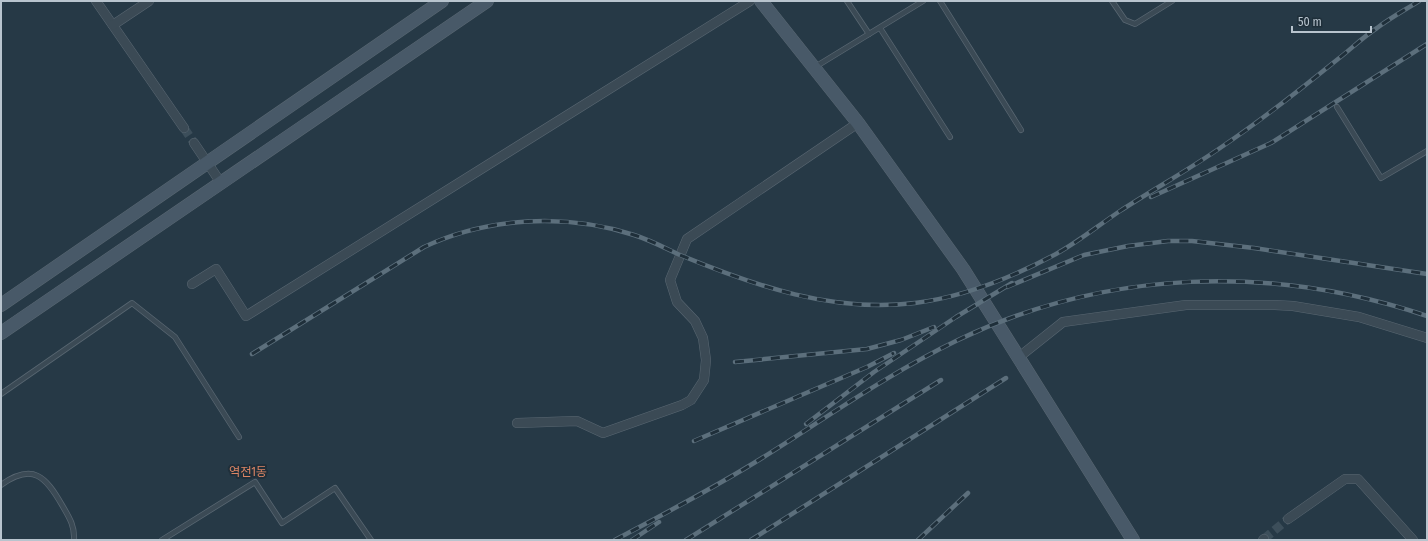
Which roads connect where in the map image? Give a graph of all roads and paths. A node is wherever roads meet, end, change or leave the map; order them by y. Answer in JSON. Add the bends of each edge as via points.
{"nodes":[{"id":1,"x":96,"y":1,"type":"edge"},
{"id":2,"x":149,"y":1,"type":"edge"},
{"id":3,"x":442,"y":1,"type":"edge"},
{"id":4,"x":487,"y":1,"type":"edge"},
{"id":5,"x":750,"y":1,"type":"edge"},
{"id":6,"x":761,"y":1,"type":"edge"},
{"id":7,"x":847,"y":1,"type":"edge"},
{"id":8,"x":923,"y":1,"type":"edge"},
{"id":9,"x":940,"y":1,"type":"edge"},
{"id":10,"x":1112,"y":1,"type":"edge"},
{"id":11,"x":1172,"y":1,"type":"edge"},
{"id":12,"x":113,"y":25,"type":"junction"},
{"id":13,"x":880,"y":28,"type":"junction"},
{"id":14,"x":869,"y":34,"type":"junction"},
{"id":15,"x":814,"y":68,"type":"junction"},
{"id":16,"x":1337,"y":107,"type":"dead end"},
{"id":17,"x":858,"y":123,"type":"junction"},
{"id":18,"x":184,"y":128,"type":"tunnel mouth"},
{"id":19,"x":1021,"y":130,"type":"dead end"},
{"id":20,"x":950,"y":137,"type":"dead end"},
{"id":21,"x":194,"y":143,"type":"tunnel mouth"},
{"id":22,"x":1427,"y":151,"type":"edge"},
{"id":23,"x":208,"y":164,"type":"junction"},
{"id":24,"x":221,"y":183,"type":"junction"},
{"id":25,"x":192,"y":284,"type":"dead end"},
{"id":26,"x":1,"y":305,"type":"edge"},
{"id":27,"x":1,"y":333,"type":"edge"},
{"id":28,"x":1427,"y":338,"type":"edge"},
{"id":29,"x":1019,"y":357,"type":"junction"},
{"id":30,"x":1,"y":394,"type":"edge"},
{"id":31,"x":517,"y":423,"type":"dead end"},
{"id":32,"x":239,"y":437,"type":"dead end"},
{"id":33,"x":1,"y":485,"type":"edge"},
{"id":34,"x":1288,"y":519,"type":"tunnel mouth"},
{"id":35,"x":74,"y":540,"type":"edge"},
{"id":36,"x":162,"y":540,"type":"edge"},
{"id":37,"x":372,"y":540,"type":"edge"},
{"id":38,"x":1133,"y":540,"type":"edge"},
{"id":39,"x":1413,"y":540,"type":"edge"}],
"edges":[{"from":1,"to":12,"type":"street"},
{"from":2,"to":12,"type":"street"},
{"from":3,"to":23,"type":"main road"},
{"from":4,"to":24,"type":"main road"},
{"from":5,"to":25,"type":"street","via":[[246,316],[216,269]]},
{"from":6,"to":15,"type":"main road"},
{"from":7,"to":14,"type":"lane"},
{"from":8,"to":13,"type":"lane"},
{"from":9,"to":19,"type":"lane"},
{"from":10,"to":11,"type":"lane","via":[[1125,20],[1135,24]]},
{"from":12,"to":18,"type":"street"},
{"from":13,"to":14,"type":"lane"},
{"from":13,"to":20,"type":"lane"},
{"from":14,"to":15,"type":"lane"},
{"from":15,"to":17,"type":"main road"},
{"from":16,"to":22,"type":"lane","via":[[1381,178]]},
{"from":17,"to":29,"type":"main road","via":[[963,269]]},
{"from":17,"to":31,"type":"street","via":[[687,239],[670,280],[677,302],[696,321],[703,338],[706,360],[704,380],[691,400],[603,433],[577,421]]},
{"from":21,"to":23,"type":"street"},
{"from":23,"to":24,"type":"street"},
{"from":23,"to":26,"type":"main road"},
{"from":24,"to":27,"type":"main road"},
{"from":28,"to":29,"type":"street","via":[[1359,317],[1293,306],[1186,305],[1063,322]]},
{"from":29,"to":38,"type":"main road"},
{"from":30,"to":32,"type":"lane","via":[[132,303],[175,337]]},
{"from":33,"to":35,"type":"lane","via":[[11,478],[22,475],[32,474],[44,478],[74,527]]},
{"from":34,"to":39,"type":"street","via":[[1345,479],[1353,478],[1358,479]]},
{"from":36,"to":37,"type":"lane","via":[[255,482],[282,524],[335,488]]}]}
